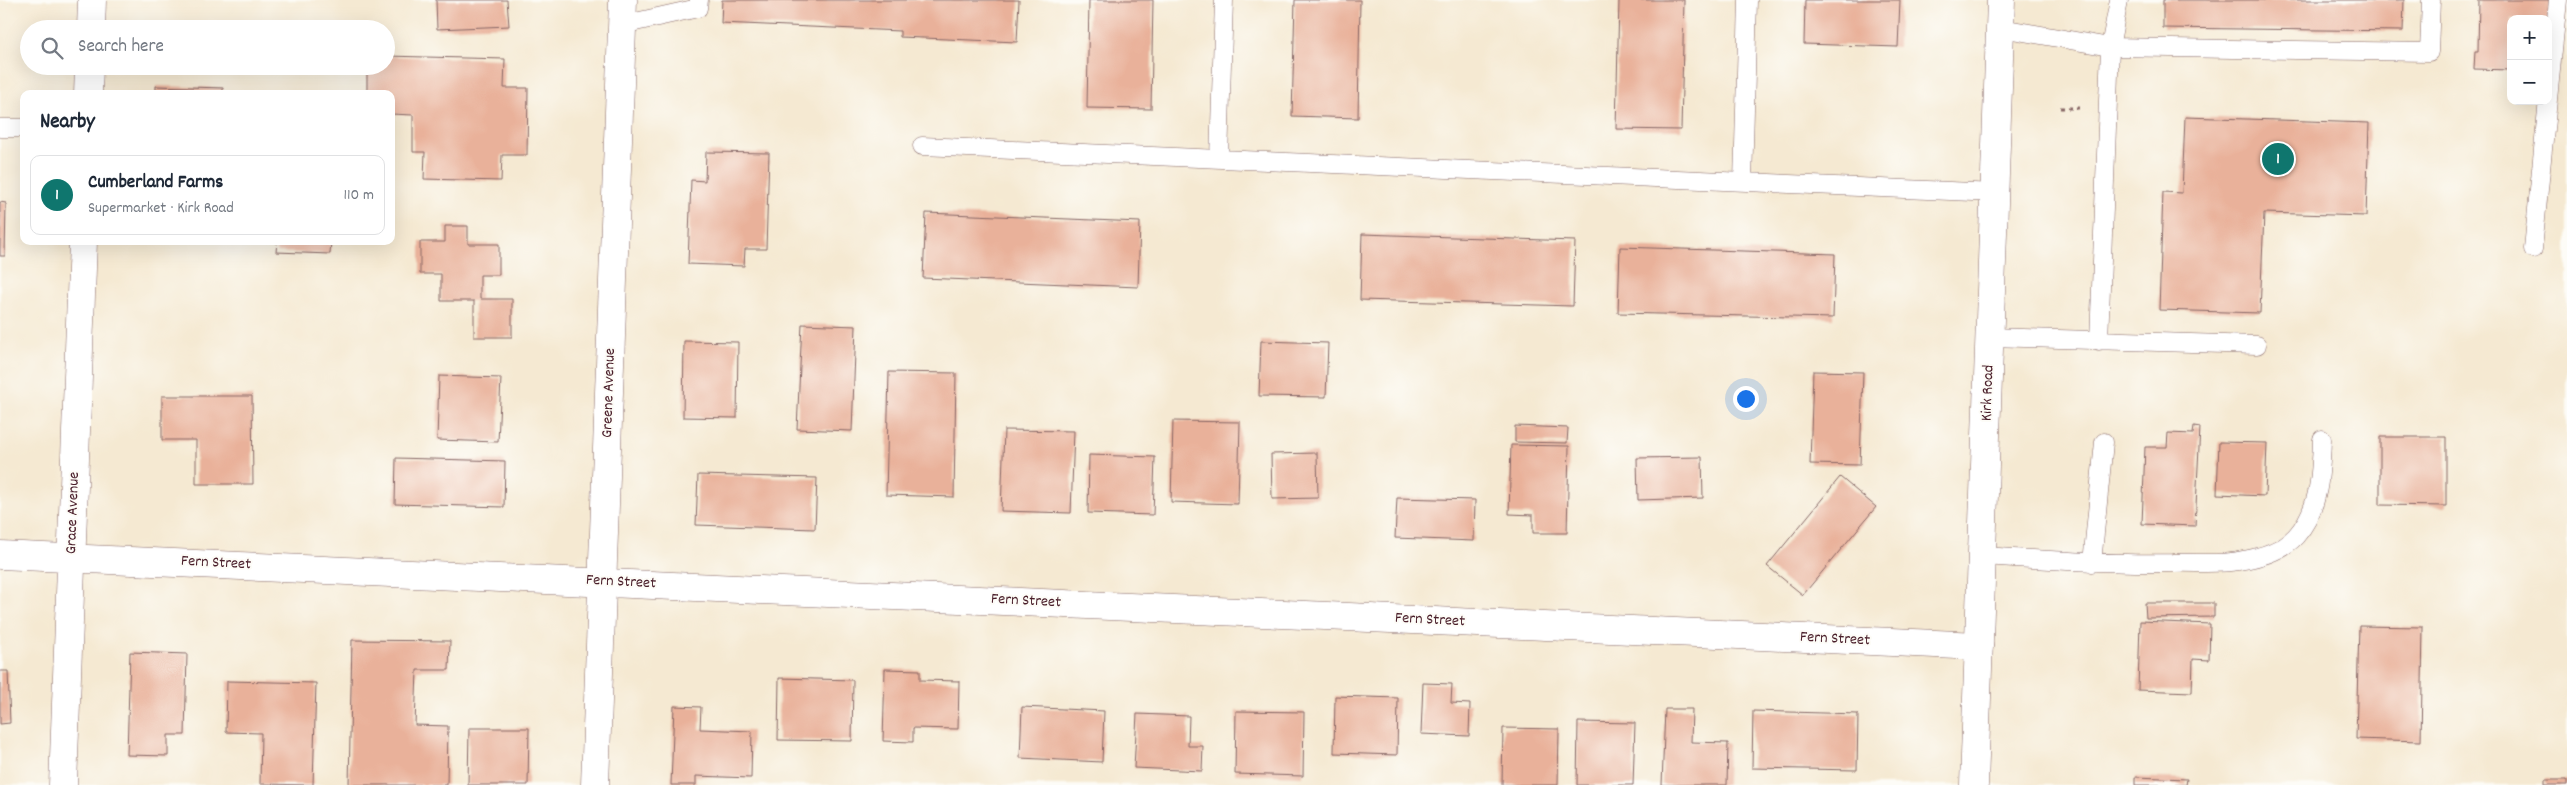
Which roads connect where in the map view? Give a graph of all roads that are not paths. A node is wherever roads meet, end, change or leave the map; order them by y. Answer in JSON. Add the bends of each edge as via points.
{"nodes":[{"id":1,"x":92,"y":0,"type":"edge"},
{"id":2,"x":699,"y":0,"type":"edge"},
{"id":3,"x":1224,"y":0,"type":"edge"},
{"id":4,"x":1748,"y":0,"type":"edge"},
{"id":5,"x":2001,"y":0,"type":"edge"},
{"id":6,"x":2119,"y":0,"type":"edge"},
{"id":7,"x":2431,"y":0,"type":"edge"},
{"id":8,"x":2558,"y":0,"type":"edge"},
{"id":9,"x":623,"y":13,"type":"edge"},
{"id":10,"x":91,"y":20,"type":"edge"},
{"id":11,"x":2001,"y":28,"type":"junction"},
{"id":12,"x":2110,"y":47,"type":"junction"},
{"id":13,"x":89,"y":75,"type":"edge"},
{"id":14,"x":88,"y":90,"type":"edge"},
{"id":15,"x":0,"y":128,"type":"edge"},
{"id":16,"x":20,"y":128,"type":"edge"},
{"id":17,"x":922,"y":146,"type":"dead end"},
{"id":18,"x":1219,"y":159,"type":"junction"},
{"id":19,"x":1743,"y":182,"type":"junction"},
{"id":20,"x":1996,"y":193,"type":"junction"},
{"id":21,"x":83,"y":245,"type":"edge"},
{"id":22,"x":2533,"y":249,"type":"dead end"},
{"id":23,"x":1990,"y":337,"type":"junction"},
{"id":24,"x":2100,"y":341,"type":"junction"},
{"id":25,"x":2257,"y":345,"type":"dead end"},
{"id":26,"x":2322,"y":439,"type":"dead end"},
{"id":27,"x":2104,"y":442,"type":"dead end"},
{"id":28,"x":0,"y":555,"type":"edge"},
{"id":29,"x":72,"y":556,"type":"junction"},
{"id":30,"x":1983,"y":556,"type":"junction"},
{"id":31,"x":2092,"y":563,"type":"junction"},
{"id":32,"x":602,"y":581,"type":"junction"},
{"id":33,"x":1979,"y":646,"type":"junction"},
{"id":34,"x":63,"y":785,"type":"edge"},
{"id":35,"x":595,"y":785,"type":"edge"},
{"id":36,"x":1974,"y":785,"type":"edge"}],
"edges":[{"from":1,"to":10,"type":"street"},
{"from":2,"to":9,"type":"lane","via":[[698,8]]},
{"from":3,"to":18,"type":"lane"},
{"from":4,"to":19,"type":"lane"},
{"from":5,"to":11,"type":"street","name":"Kirk Road"},
{"from":6,"to":12,"type":"lane"},
{"from":7,"to":12,"type":"lane","via":[[2429,52]]},
{"from":8,"to":22,"type":"lane"},
{"from":9,"to":32,"type":"street","name":"Greene Avenue"},
{"from":11,"to":12,"type":"lane"},
{"from":11,"to":20,"type":"street","name":"Kirk Road"},
{"from":12,"to":24,"type":"lane"},
{"from":13,"to":14,"type":"street"},
{"from":15,"to":16,"type":"lane"},
{"from":17,"to":18,"type":"lane"},
{"from":18,"to":19,"type":"lane"},
{"from":19,"to":20,"type":"lane"},
{"from":20,"to":23,"type":"street","name":"Kirk Road"},
{"from":21,"to":29,"type":"street","name":"Grace Avenue"},
{"from":23,"to":24,"type":"lane"},
{"from":23,"to":30,"type":"street","name":"Kirk Road"},
{"from":24,"to":25,"type":"lane"},
{"from":26,"to":31,"type":"lane","via":[[2319,491],[2297,534],[2283,547],[2236,562]]},
{"from":27,"to":31,"type":"lane"},
{"from":28,"to":29,"type":"street","name":"Fern Street"},
{"from":29,"to":32,"type":"street","name":"Fern Street"},
{"from":29,"to":34,"type":"street","name":"Grace Avenue"},
{"from":30,"to":31,"type":"lane"},
{"from":30,"to":33,"type":"street","name":"Kirk Road"},
{"from":32,"to":33,"type":"street","name":"Fern Street"},
{"from":32,"to":35,"type":"street","name":"Greene Avenue"},
{"from":33,"to":36,"type":"street","name":"Kirk Road"}]}
